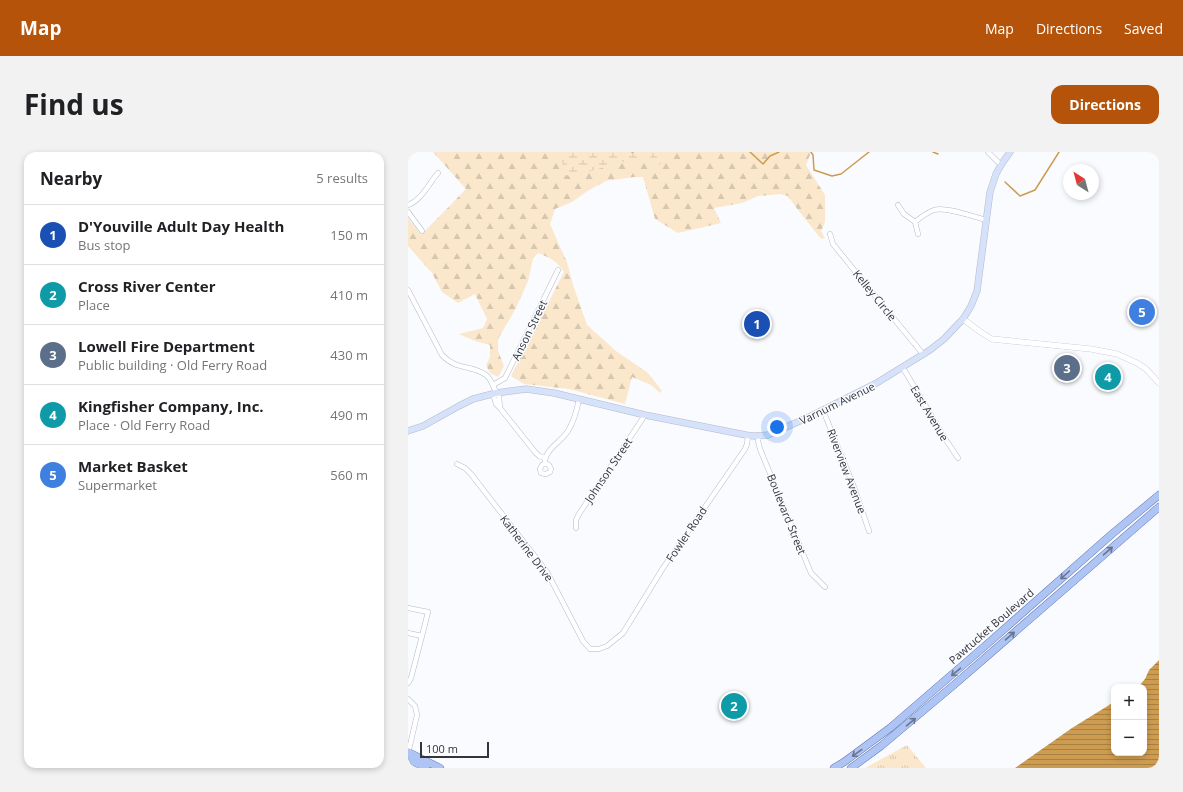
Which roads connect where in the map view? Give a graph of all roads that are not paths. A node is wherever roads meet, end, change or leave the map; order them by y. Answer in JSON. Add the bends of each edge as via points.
{"nodes":[{"id":1,"x":988,"y":152,"type":"edge"},
{"id":2,"x":1010,"y":152,"type":"edge"},
{"id":3,"x":1001,"y":165,"type":"junction"},
{"id":4,"x":438,"y":173,"type":"dead end"},
{"id":5,"x":408,"y":205,"type":"edge"},
{"id":6,"x":898,"y":205,"type":"dead end"},
{"id":7,"x":408,"y":212,"type":"edge"},
{"id":8,"x":986,"y":220,"type":"junction"},
{"id":9,"x":915,"y":222,"type":"junction"},
{"id":10,"x":422,"y":231,"type":"dead end"},
{"id":11,"x":830,"y":234,"type":"dead end"},
{"id":12,"x":918,"y":234,"type":"dead end"},
{"id":13,"x":558,"y":270,"type":"dead end"},
{"id":14,"x":408,"y":290,"type":"edge"},
{"id":15,"x":963,"y":319,"type":"junction"},
{"id":16,"x":924,"y":354,"type":"junction"},
{"id":17,"x":903,"y":368,"type":"junction"},
{"id":18,"x":1159,"y":383,"type":"edge"},
{"id":19,"x":493,"y":385,"type":"junction"},
{"id":20,"x":496,"y":393,"type":"junction"},
{"id":21,"x":579,"y":399,"type":"junction"},
{"id":22,"x":823,"y":410,"type":"junction"},
{"id":23,"x":645,"y":414,"type":"junction"},
{"id":24,"x":408,"y":431,"type":"edge"},
{"id":25,"x":748,"y":436,"type":"junction"},
{"id":26,"x":759,"y":436,"type":"junction"},
{"id":27,"x":958,"y":458,"type":"dead end"},
{"id":28,"x":457,"y":464,"type":"dead end"},
{"id":29,"x":1159,"y":495,"type":"edge"},
{"id":30,"x":1159,"y":507,"type":"edge"},
{"id":31,"x":576,"y":528,"type":"dead end"},
{"id":32,"x":869,"y":531,"type":"dead end"},
{"id":33,"x":825,"y":587,"type":"dead end"},
{"id":34,"x":408,"y":608,"type":"edge"},
{"id":35,"x":408,"y":633,"type":"edge"},
{"id":36,"x":623,"y":633,"type":"joint"},
{"id":37,"x":422,"y":636,"type":"junction"},
{"id":38,"x":408,"y":682,"type":"edge"},
{"id":39,"x":408,"y":699,"type":"edge"},
{"id":40,"x":408,"y":753,"type":"edge"},
{"id":41,"x":408,"y":759,"type":"edge"},
{"id":42,"x":426,"y":768,"type":"edge"},
{"id":43,"x":440,"y":768,"type":"edge"},
{"id":44,"x":834,"y":768,"type":"edge"},
{"id":45,"x":851,"y":768,"type":"edge"}],
"edges":[{"from":1,"to":3,"type":"street"},
{"from":2,"to":3,"type":"main road","name":"Varnum Avenue"},
{"from":3,"to":8,"type":"main road","name":"Varnum Avenue","via":[[991,186]]},
{"from":4,"to":5,"type":"street","via":[[420,196]]},
{"from":6,"to":9,"type":"street","via":[[904,214]]},
{"from":7,"to":10,"type":"street"},
{"from":8,"to":9,"type":"street","via":[[945,209],[925,214]]},
{"from":8,"to":15,"type":"main road","name":"Varnum Avenue","via":[[977,292]]},
{"from":9,"to":12,"type":"street"},
{"from":11,"to":16,"type":"street","name":"Kelley Circle","via":[[833,244]]},
{"from":13,"to":19,"type":"street","name":"Anson Street","via":[[505,378]]},
{"from":14,"to":19,"type":"street","via":[[438,348],[448,360],[455,365],[484,373]]},
{"from":15,"to":16,"type":"main road","name":"Varnum Avenue","via":[[944,339]]},
{"from":15,"to":18,"type":"street","via":[[992,339],[1117,354],[1146,369]]},
{"from":16,"to":17,"type":"main road","name":"Varnum Avenue"},
{"from":17,"to":22,"type":"main road","name":"Varnum Avenue"},
{"from":17,"to":27,"type":"street","name":"East Avenue"},
{"from":19,"to":20,"type":"street"},
{"from":20,"to":21,"type":"main road","name":"Varnum Avenue","via":[[533,390]]},
{"from":20,"to":21,"type":"street","via":[[499,396],[500,408],[545,461],[548,452],[568,431],[575,417]]},
{"from":20,"to":24,"type":"main road","name":"Varnum Avenue","via":[[468,401]]},
{"from":21,"to":23,"type":"main road","name":"Varnum Avenue"},
{"from":22,"to":26,"type":"main road","name":"Varnum Avenue","via":[[776,432]]},
{"from":22,"to":32,"type":"street","name":"Riverview Avenue"},
{"from":23,"to":25,"type":"main road","name":"Varnum Avenue"},
{"from":23,"to":31,"type":"street","name":"Johnson Street","via":[[579,514]]},
{"from":25,"to":26,"type":"main road","name":"Varnum Avenue"},
{"from":25,"to":36,"type":"street","name":"Fowler Road","via":[[746,448],[663,568]]},
{"from":26,"to":33,"type":"street","name":"Boulevard Street","via":[[760,449],[810,573]]},
{"from":28,"to":36,"type":"street","name":"Katherine Drive","via":[[470,474],[547,572],[583,641],[590,649],[607,646]]},
{"from":29,"to":44,"type":"main road","name":"Pawtucket Boulevard","one_way":true,"via":[[890,728]]},
{"from":45,"to":30,"type":"main road","name":"Pawtucket Boulevard","one_way":true,"via":[[956,684]]},
{"from":34,"to":37,"type":"street","via":[[428,612]]},
{"from":35,"to":37,"type":"street"},
{"from":37,"to":38,"type":"street"},
{"from":39,"to":40,"type":"street","via":[[415,706],[417,715]]},
{"from":40,"to":43,"type":"main road"},
{"from":41,"to":42,"type":"main road"}]}
